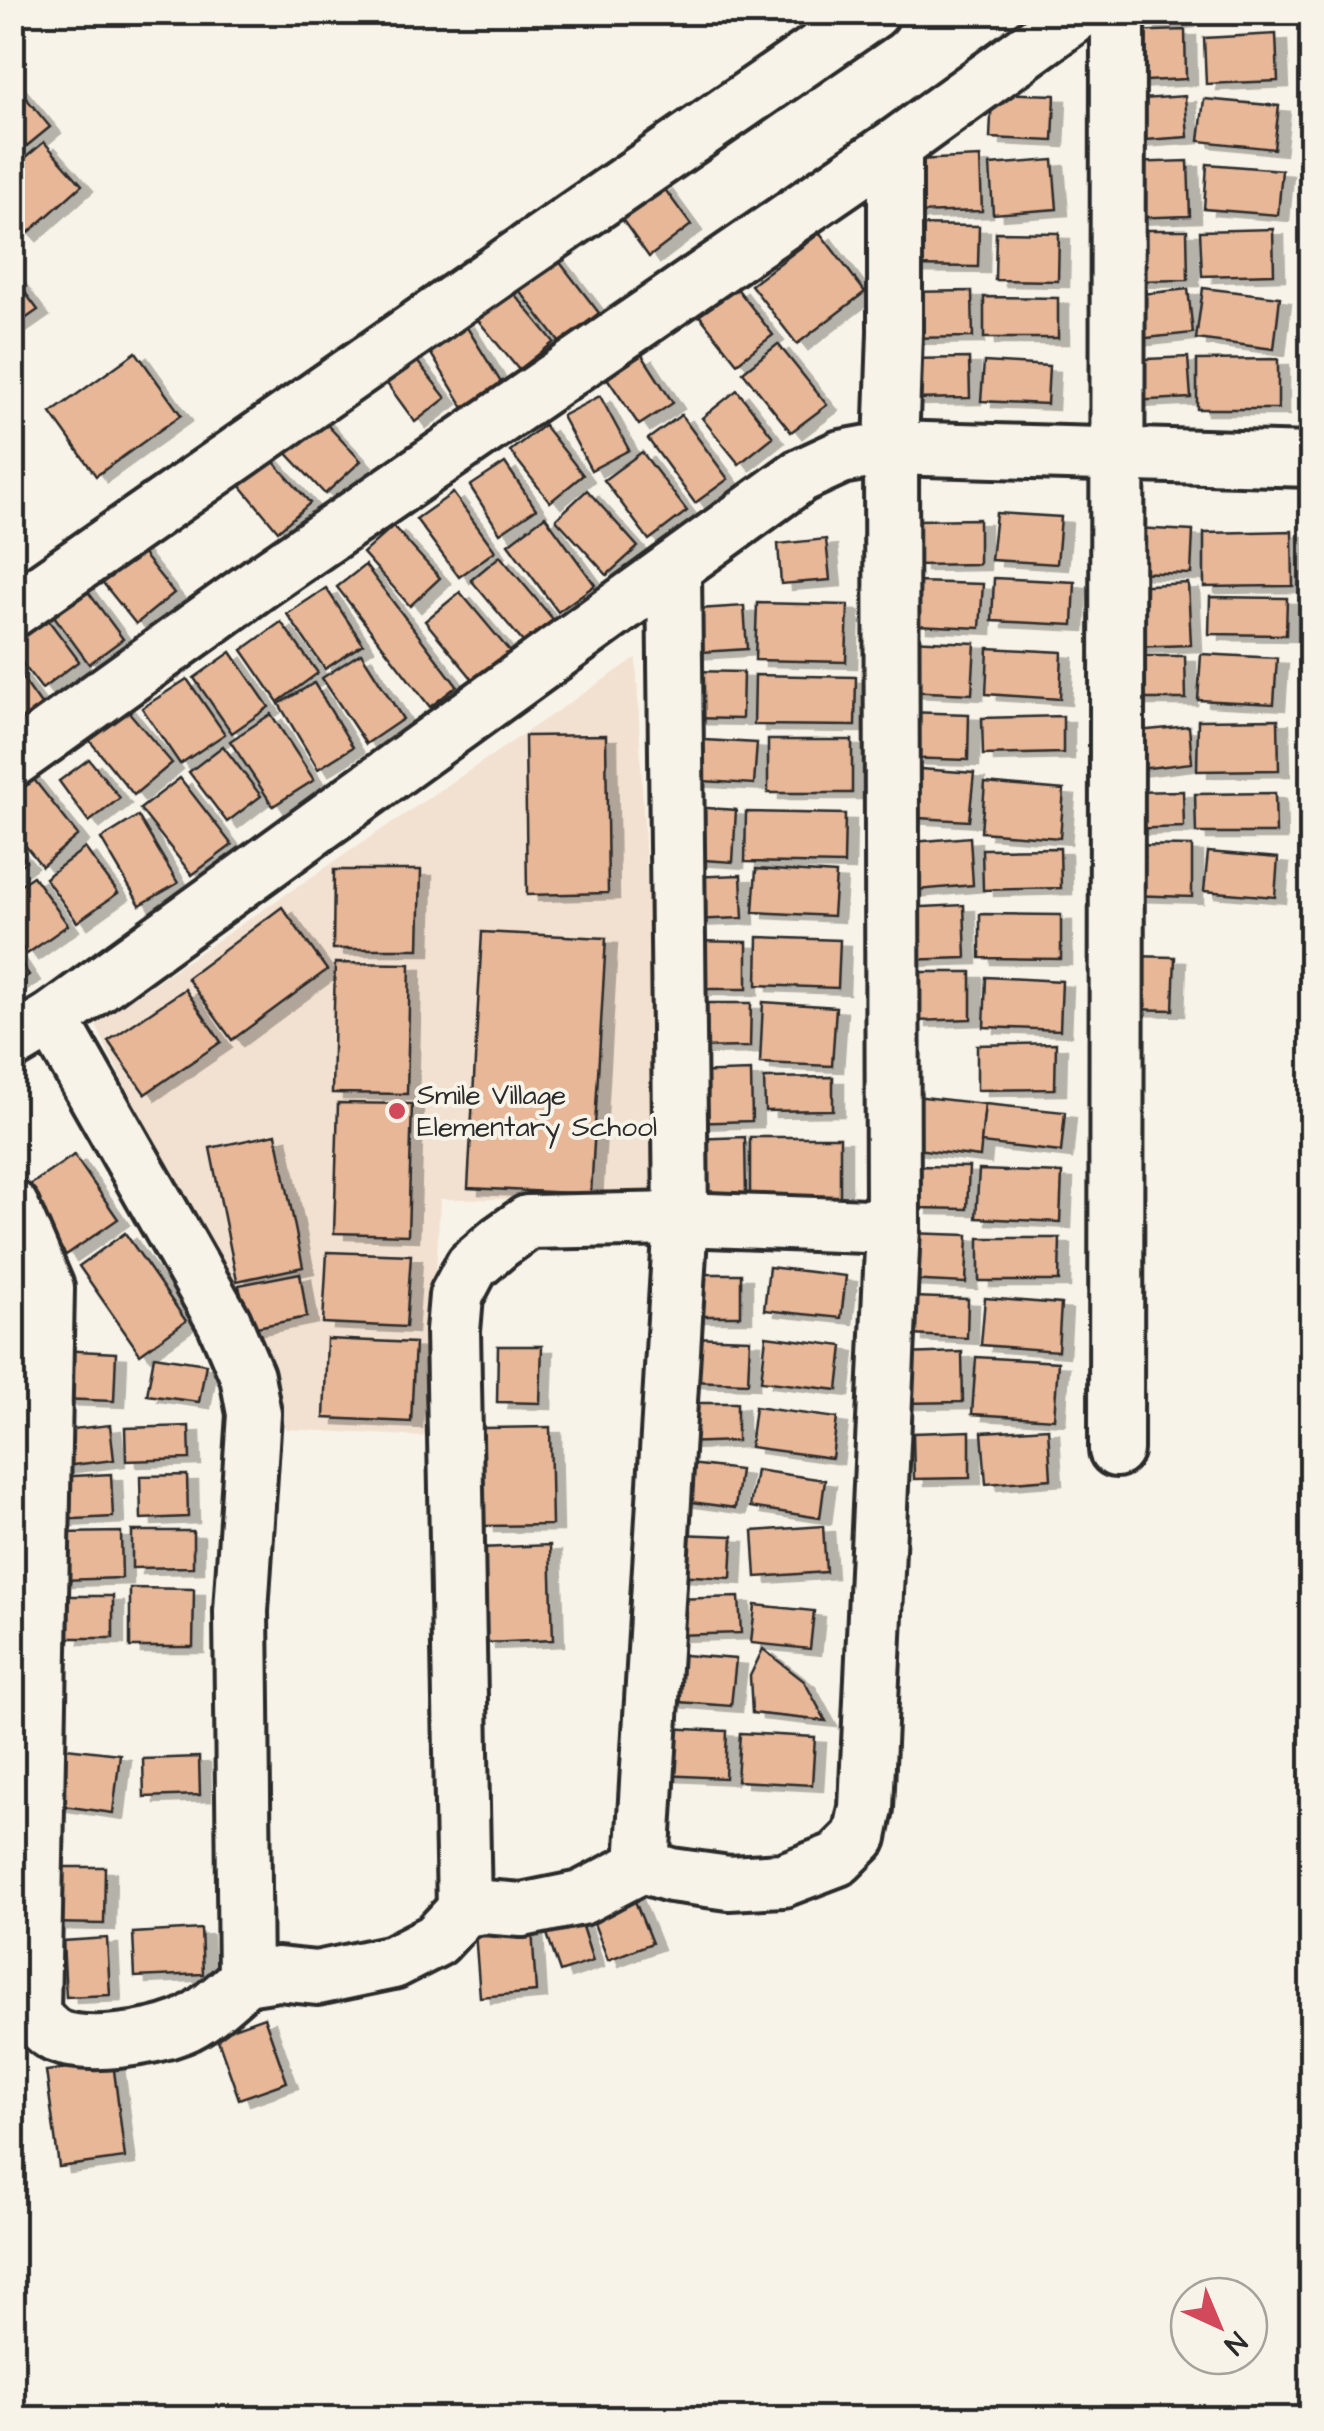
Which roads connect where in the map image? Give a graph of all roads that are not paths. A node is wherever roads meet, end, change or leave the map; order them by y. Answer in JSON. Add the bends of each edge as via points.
{"nodes":[{"id":1,"x":873,"y":12,"type":"edge"},
{"id":2,"x":1080,"y":12,"type":"edge"},
{"id":3,"x":1118,"y":12,"type":"edge"},
{"id":4,"x":895,"y":146,"type":"junction"},
{"id":5,"x":891,"y":448,"type":"junction"},
{"id":6,"x":1116,"y":454,"type":"junction"},
{"id":7,"x":1312,"y":460,"type":"edge"},
{"id":8,"x":674,"y":568,"type":"junction"},
{"id":9,"x":12,"y":612,"type":"edge"},
{"id":10,"x":12,"y":760,"type":"edge"},
{"id":11,"x":32,"y":1031,"type":"edge"},
{"id":12,"x":12,"y":1208,"type":"edge"},
{"id":13,"x":681,"y":1219,"type":"junction"},
{"id":14,"x":893,"y":1227,"type":"junction"},
{"id":15,"x":1116,"y":1450,"type":"dead end"},
{"id":16,"x":642,"y":1866,"type":"junction"},
{"id":17,"x":464,"y":1910,"type":"junction"},
{"id":18,"x":245,"y":1979,"type":"junction"},
{"id":19,"x":23,"y":2021,"type":"edge"}],
"edges":[{"from":1,"to":9,"type":"street"},
{"from":2,"to":4,"type":"street"},
{"from":3,"to":6,"type":"street"},
{"from":4,"to":5,"type":"street"},
{"from":4,"to":10,"type":"street"},
{"from":5,"to":6,"type":"street"},
{"from":5,"to":8,"type":"street","via":[[841,457],[800,476]]},
{"from":5,"to":14,"type":"street"},
{"from":6,"to":7,"type":"street"},
{"from":6,"to":15,"type":"street"},
{"from":8,"to":11,"type":"street"},
{"from":8,"to":13,"type":"street"},
{"from":11,"to":18,"type":"street","via":[[224,1322],[248,1376],[254,1414],[241,1612]]},
{"from":12,"to":19,"type":"street","via":[[47,1288]]},
{"from":13,"to":14,"type":"street"},
{"from":13,"to":16,"type":"street"},
{"from":13,"to":17,"type":"street","via":[[528,1222],[472,1266],[456,1296]]},
{"from":14,"to":16,"type":"street","via":[[860,1837],[838,1858],[783,1880],[729,1883]]},
{"from":16,"to":17,"type":"street","via":[[581,1898],[522,1910]]},
{"from":17,"to":18,"type":"street","via":[[436,1940],[393,1962],[316,1978]]},
{"from":18,"to":19,"type":"street","via":[[184,2026],[115,2042],[82,2042]]}]}
